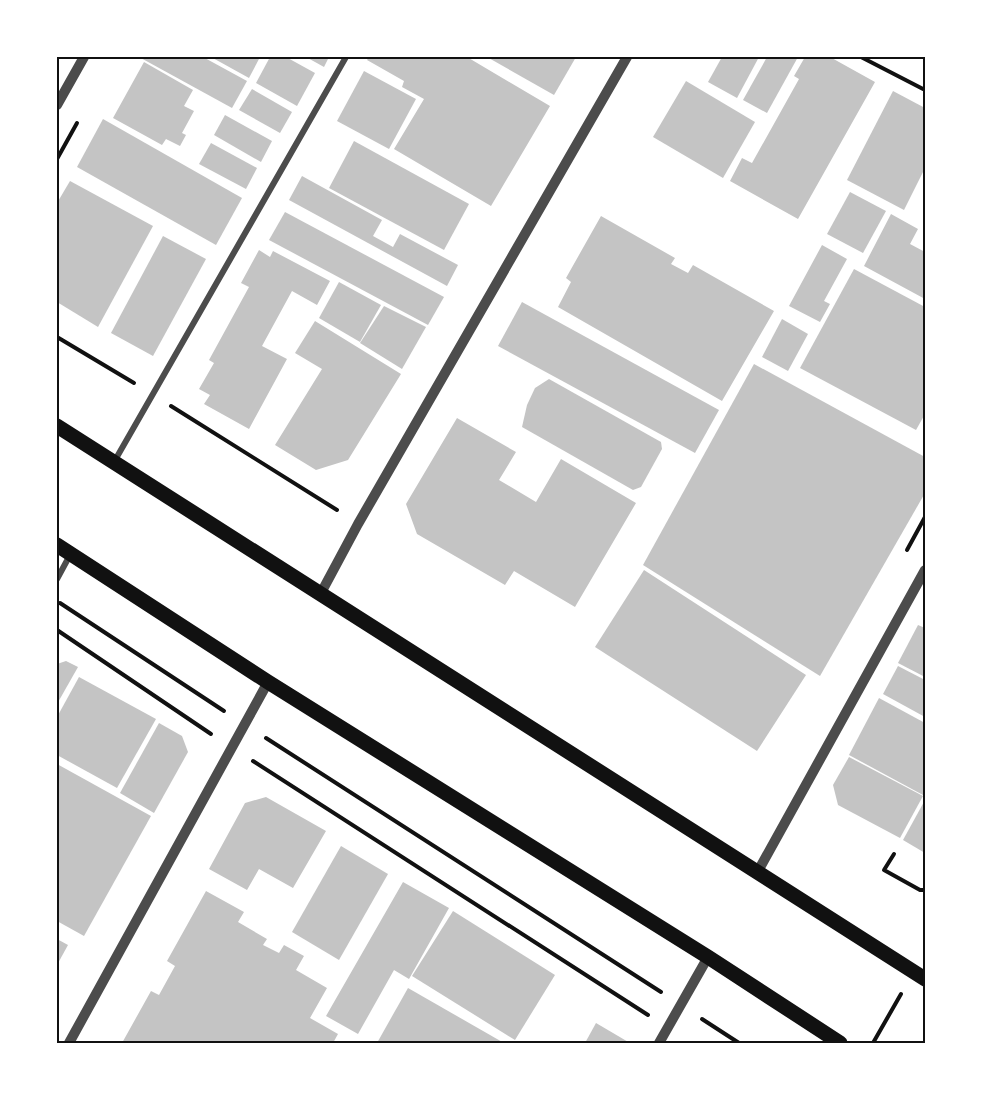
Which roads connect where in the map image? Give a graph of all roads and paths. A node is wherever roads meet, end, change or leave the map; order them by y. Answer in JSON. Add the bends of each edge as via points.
{"nodes":[{"id":1,"x":84,"y":57,"type":"edge"},
{"id":2,"x":346,"y":57,"type":"edge"},
{"id":3,"x":627,"y":57,"type":"edge"},
{"id":4,"x":861,"y":57,"type":"edge"},
{"id":5,"x":925,"y":90,"type":"edge"},
{"id":6,"x":57,"y":105,"type":"edge"},
{"id":7,"x":57,"y":337,"type":"edge"},
{"id":8,"x":154,"y":395,"type":"junction"},
{"id":9,"x":57,"y":426,"type":"edge"},
{"id":10,"x":114,"y":462,"type":"junction"},
{"id":11,"x":358,"y":524,"type":"junction"},
{"id":12,"x":57,"y":545,"type":"edge"},
{"id":13,"x":71,"y":554,"type":"junction"},
{"id":14,"x":925,"y":570,"type":"edge"},
{"id":15,"x":57,"y":579,"type":"edge"},
{"id":16,"x":321,"y":593,"type":"junction"},
{"id":17,"x":57,"y":601,"type":"edge"},
{"id":18,"x":57,"y":630,"type":"edge"},
{"id":19,"x":268,"y":682,"type":"junction"},
{"id":20,"x":244,"y":724,"type":"junction"},
{"id":21,"x":231,"y":748,"type":"junction"},
{"id":22,"x":894,"y":854,"type":"dead end"},
{"id":23,"x":757,"y":873,"type":"junction"},
{"id":24,"x":925,"y":890,"type":"edge"},
{"id":25,"x":708,"y":957,"type":"junction"},
{"id":26,"x":925,"y":980,"type":"edge"},
{"id":27,"x":681,"y":1005,"type":"junction"},
{"id":28,"x":668,"y":1028,"type":"junction"},
{"id":29,"x":69,"y":1043,"type":"edge"},
{"id":30,"x":660,"y":1043,"type":"edge"},
{"id":31,"x":739,"y":1043,"type":"edge"},
{"id":32,"x":840,"y":1043,"type":"edge"}],
"edges":[{"from":1,"to":6,"type":"street"},
{"from":2,"to":8,"type":"street"},
{"from":3,"to":11,"type":"street"},
{"from":4,"to":5,"type":"path"},
{"from":7,"to":8,"type":"path"},
{"from":8,"to":10,"type":"street"},
{"from":8,"to":11,"type":"path"},
{"from":9,"to":10,"type":"main road"},
{"from":10,"to":16,"type":"main road"},
{"from":11,"to":16,"type":"street"},
{"from":12,"to":13,"type":"main road"},
{"from":13,"to":15,"type":"street"},
{"from":13,"to":19,"type":"main road"},
{"from":14,"to":23,"type":"street"},
{"from":16,"to":23,"type":"main road"},
{"from":17,"to":20,"type":"path"},
{"from":18,"to":21,"type":"path"},
{"from":19,"to":20,"type":"street"},
{"from":19,"to":25,"type":"main road"},
{"from":20,"to":21,"type":"street"},
{"from":20,"to":27,"type":"path"},
{"from":21,"to":28,"type":"path"},
{"from":21,"to":29,"type":"street"},
{"from":22,"to":24,"type":"path","via":[[884,870]]},
{"from":23,"to":26,"type":"main road"},
{"from":25,"to":27,"type":"street"},
{"from":25,"to":32,"type":"main road"},
{"from":27,"to":28,"type":"street"},
{"from":27,"to":31,"type":"path"},
{"from":28,"to":30,"type":"street"}]}
